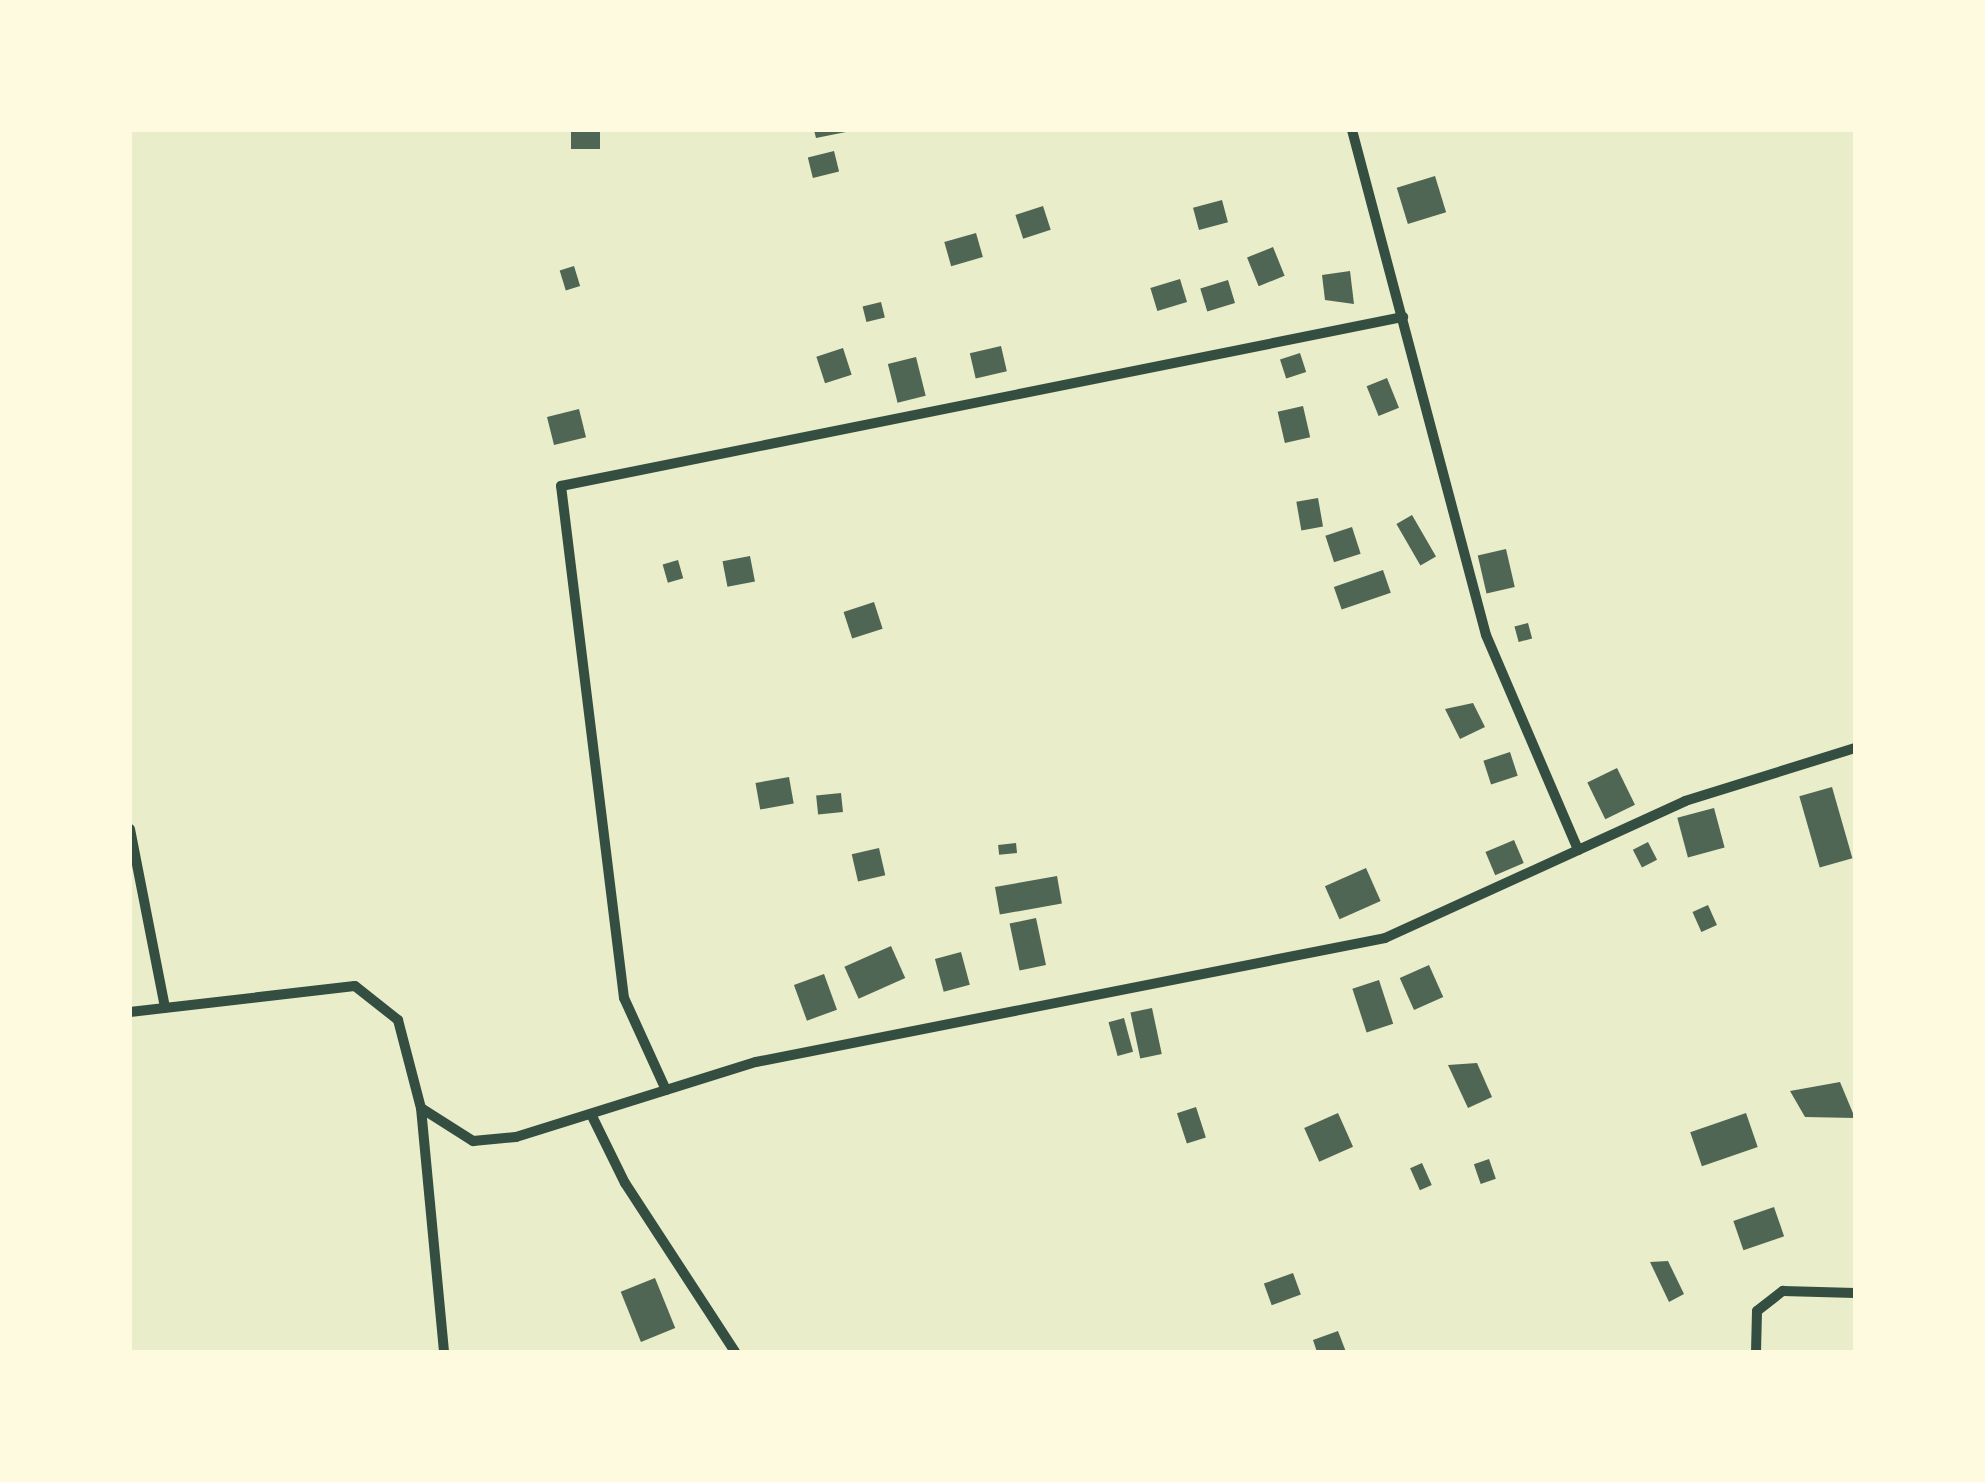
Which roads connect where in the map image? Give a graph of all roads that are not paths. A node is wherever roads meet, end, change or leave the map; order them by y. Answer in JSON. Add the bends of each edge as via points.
{"nodes":[{"id":1,"x":1352,"y":130,"type":"edge"},
{"id":2,"x":1403,"y":317,"type":"junction"},
{"id":3,"x":1855,"y":748,"type":"edge"},
{"id":4,"x":130,"y":830,"type":"edge"},
{"id":5,"x":1578,"y":850,"type":"junction"},
{"id":6,"x":165,"y":1008,"type":"junction"},
{"id":7,"x":130,"y":1012,"type":"edge"},
{"id":8,"x":666,"y":1090,"type":"junction"},
{"id":9,"x":422,"y":1108,"type":"junction"},
{"id":10,"x":591,"y":1114,"type":"junction"},
{"id":11,"x":1855,"y":1293,"type":"edge"},
{"id":12,"x":444,"y":1352,"type":"edge"},
{"id":13,"x":735,"y":1352,"type":"edge"},
{"id":14,"x":1756,"y":1352,"type":"edge"}],
"edges":[{"from":1,"to":2,"type":"street"},
{"from":2,"to":5,"type":"street","via":[[1486,634]]},
{"from":2,"to":8,"type":"street","via":[[562,486],[624,998]]},
{"from":3,"to":5,"type":"street","via":[[1685,801]]},
{"from":4,"to":6,"type":"street"},
{"from":5,"to":8,"type":"street","via":[[1384,938],[756,1062]]},
{"from":6,"to":7,"type":"street"},
{"from":6,"to":9,"type":"street","via":[[354,986],[398,1020]]},
{"from":8,"to":10,"type":"street"},
{"from":9,"to":10,"type":"street","via":[[473,1141],[516,1137]]},
{"from":9,"to":12,"type":"street"},
{"from":10,"to":13,"type":"street","via":[[625,1182]]},
{"from":11,"to":14,"type":"street","via":[[1783,1291],[1757,1310]]}]}
